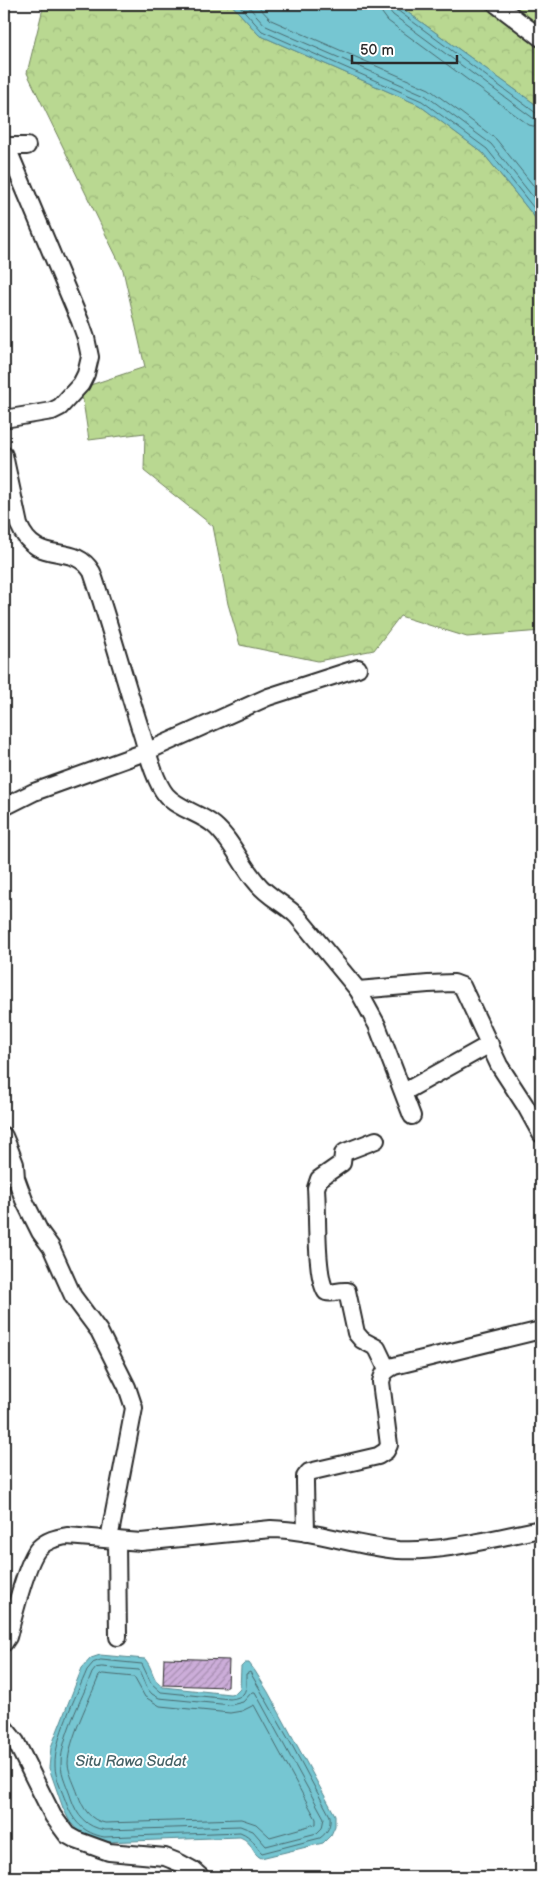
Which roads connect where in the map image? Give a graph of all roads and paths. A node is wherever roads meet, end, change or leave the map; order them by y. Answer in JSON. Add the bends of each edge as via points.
{"nodes":[{"id":1,"x":496,"y":4,"type":"edge"},
{"id":2,"x":541,"y":38,"type":"edge"},
{"id":3,"x":5,"y":145,"type":"edge"},
{"id":4,"x":27,"y":146,"type":"dead end"},
{"id":5,"x":4,"y":419,"type":"edge"},
{"id":6,"x":4,"y":455,"type":"edge"},
{"id":7,"x":358,"y":668,"type":"dead end"},
{"id":8,"x":148,"y":751,"type":"junction"},
{"id":9,"x":4,"y":807,"type":"edge"},
{"id":10,"x":358,"y":990,"type":"junction"},
{"id":11,"x":490,"y":1044,"type":"junction"},
{"id":12,"x":404,"y":1092,"type":"junction"},
{"id":13,"x":412,"y":1116,"type":"dead end"},
{"id":14,"x":541,"y":1133,"type":"edge"},
{"id":15,"x":4,"y":1136,"type":"edge"},
{"id":16,"x":376,"y":1140,"type":"dead end"},
{"id":17,"x":541,"y":1330,"type":"edge"},
{"id":18,"x":387,"y":1369,"type":"junction"},
{"id":19,"x":541,"y":1529,"type":"edge"},
{"id":20,"x":306,"y":1532,"type":"junction"},
{"id":21,"x":113,"y":1539,"type":"junction"},
{"id":22,"x":118,"y":1637,"type":"dead end"},
{"id":23,"x":4,"y":1643,"type":"edge"},
{"id":24,"x":4,"y":1727,"type":"edge"},
{"id":25,"x":201,"y":1877,"type":"edge"}],
"edges":[{"from":1,"to":2,"type":"street"},
{"from":3,"to":4,"type":"street"},
{"from":3,"to":5,"type":"street","via":[[80,321],[90,357],[81,384],[60,407]]},
{"from":6,"to":8,"type":"street","via":[[23,534],[34,547],[83,561],[92,572]]},
{"from":7,"to":8,"type":"street","via":[[268,697]]},
{"from":8,"to":9,"type":"street","via":[[34,792]]},
{"from":8,"to":10,"type":"street","via":[[161,787],[172,801],[220,831],[256,882],[297,916]]},
{"from":10,"to":11,"type":"street","via":[[428,984],[454,983],[462,986]]},
{"from":10,"to":12,"type":"street","via":[[377,1025]]},
{"from":11,"to":12,"type":"street"},
{"from":11,"to":14,"type":"street","via":[[499,1065]]},
{"from":12,"to":13,"type":"street"},
{"from":15,"to":21,"type":"street","via":[[24,1200],[51,1247],[73,1296],[99,1331],[134,1408]]},
{"from":16,"to":18,"type":"street","via":[[345,1152],[342,1163],[318,1179],[318,1251],[322,1287],[326,1292],[347,1291],[356,1333],[377,1348]]},
{"from":17,"to":18,"type":"street"},
{"from":18,"to":20,"type":"street","via":[[381,1382],[389,1439],[386,1451],[378,1456],[309,1472],[305,1477]]},
{"from":19,"to":20,"type":"street","via":[[420,1550],[360,1545]]},
{"from":20,"to":21,"type":"street","via":[[271,1529],[158,1541]]},
{"from":21,"to":22,"type":"street"},
{"from":21,"to":23,"type":"street","via":[[67,1536],[44,1543],[30,1562]]},
{"from":24,"to":25,"type":"street","via":[[16,1742],[53,1816],[67,1835],[109,1852],[165,1857]]}]}
